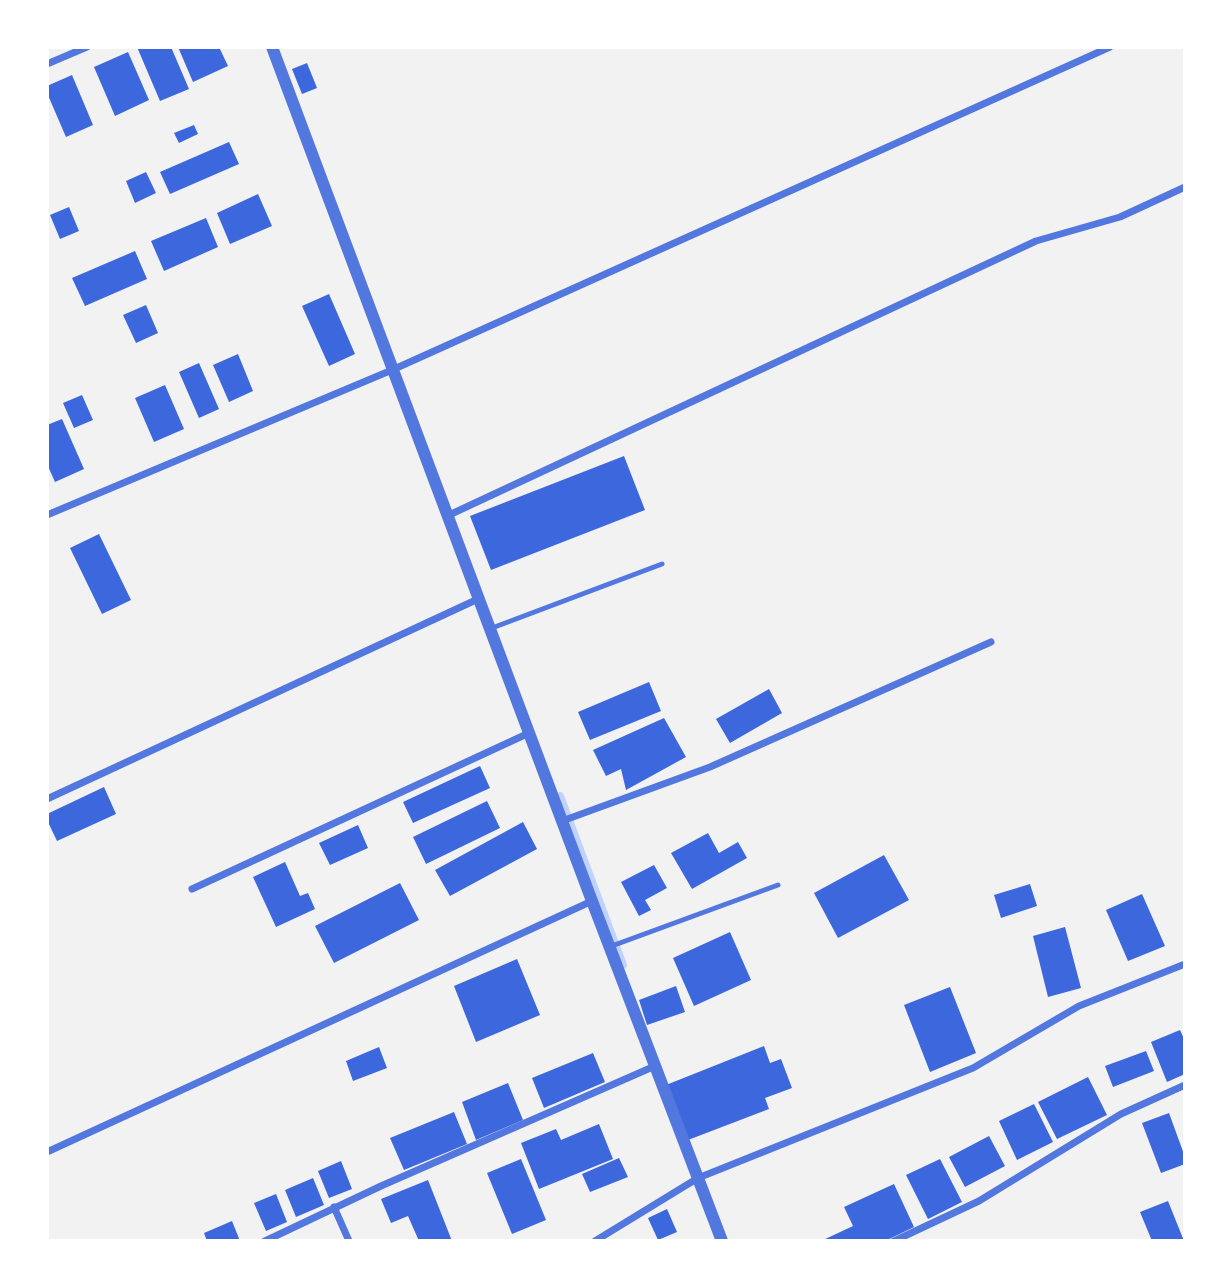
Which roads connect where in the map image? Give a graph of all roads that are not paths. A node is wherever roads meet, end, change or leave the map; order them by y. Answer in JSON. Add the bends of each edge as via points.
{"nodes":[{"id":1,"x":87,"y":47,"type":"edge"},
{"id":2,"x":272,"y":47,"type":"edge"},
{"id":3,"x":1110,"y":47,"type":"edge"},
{"id":4,"x":47,"y":64,"type":"edge"},
{"id":5,"x":1185,"y":187,"type":"edge"},
{"id":6,"x":392,"y":370,"type":"junction"},
{"id":7,"x":47,"y":515,"type":"edge"},
{"id":8,"x":447,"y":516,"type":"junction"},
{"id":9,"x":662,"y":564,"type":"dead end"},
{"id":10,"x":478,"y":599,"type":"junction"},
{"id":11,"x":489,"y":629,"type":"junction"},
{"id":12,"x":991,"y":642,"type":"dead end"},
{"id":13,"x":528,"y":733,"type":"junction"},
{"id":14,"x":47,"y":799,"type":"edge"},
{"id":15,"x":562,"y":821,"type":"junction"},
{"id":16,"x":778,"y":885,"type":"dead end"},
{"id":17,"x":192,"y":889,"type":"dead end"},
{"id":18,"x":592,"y":901,"type":"junction"},
{"id":19,"x":610,"y":947,"type":"junction"},
{"id":20,"x":1185,"y":964,"type":"edge"},
{"id":21,"x":655,"y":1066,"type":"junction"},
{"id":22,"x":1185,"y":1086,"type":"edge"},
{"id":23,"x":47,"y":1152,"type":"edge"},
{"id":24,"x":698,"y":1178,"type":"junction"},
{"id":25,"x":334,"y":1208,"type":"junction"},
{"id":26,"x":265,"y":1241,"type":"edge"},
{"id":27,"x":349,"y":1241,"type":"edge"},
{"id":28,"x":595,"y":1241,"type":"edge"},
{"id":29,"x":722,"y":1241,"type":"edge"},
{"id":30,"x":894,"y":1241,"type":"edge"}],
"edges":[{"from":1,"to":4,"type":"street"},
{"from":2,"to":6,"type":"street"},
{"from":3,"to":6,"type":"street"},
{"from":5,"to":8,"type":"street","via":[[1120,217],[1036,242]]},
{"from":6,"to":7,"type":"street"},
{"from":6,"to":8,"type":"street"},
{"from":8,"to":10,"type":"street"},
{"from":9,"to":11,"type":"lane"},
{"from":10,"to":11,"type":"street"},
{"from":10,"to":14,"type":"street"},
{"from":11,"to":13,"type":"street"},
{"from":12,"to":15,"type":"street","via":[[709,767]]},
{"from":13,"to":15,"type":"street"},
{"from":13,"to":17,"type":"street"},
{"from":15,"to":18,"type":"street"},
{"from":16,"to":19,"type":"lane"},
{"from":18,"to":19,"type":"street"},
{"from":18,"to":23,"type":"street"},
{"from":19,"to":21,"type":"street"},
{"from":20,"to":24,"type":"street","via":[[1079,1006],[973,1068]]},
{"from":21,"to":24,"type":"street"},
{"from":21,"to":25,"type":"street"},
{"from":22,"to":30,"type":"street","via":[[1121,1114],[979,1201]]},
{"from":24,"to":28,"type":"street"},
{"from":24,"to":29,"type":"street"},
{"from":25,"to":26,"type":"street"},
{"from":25,"to":27,"type":"street"}]}
